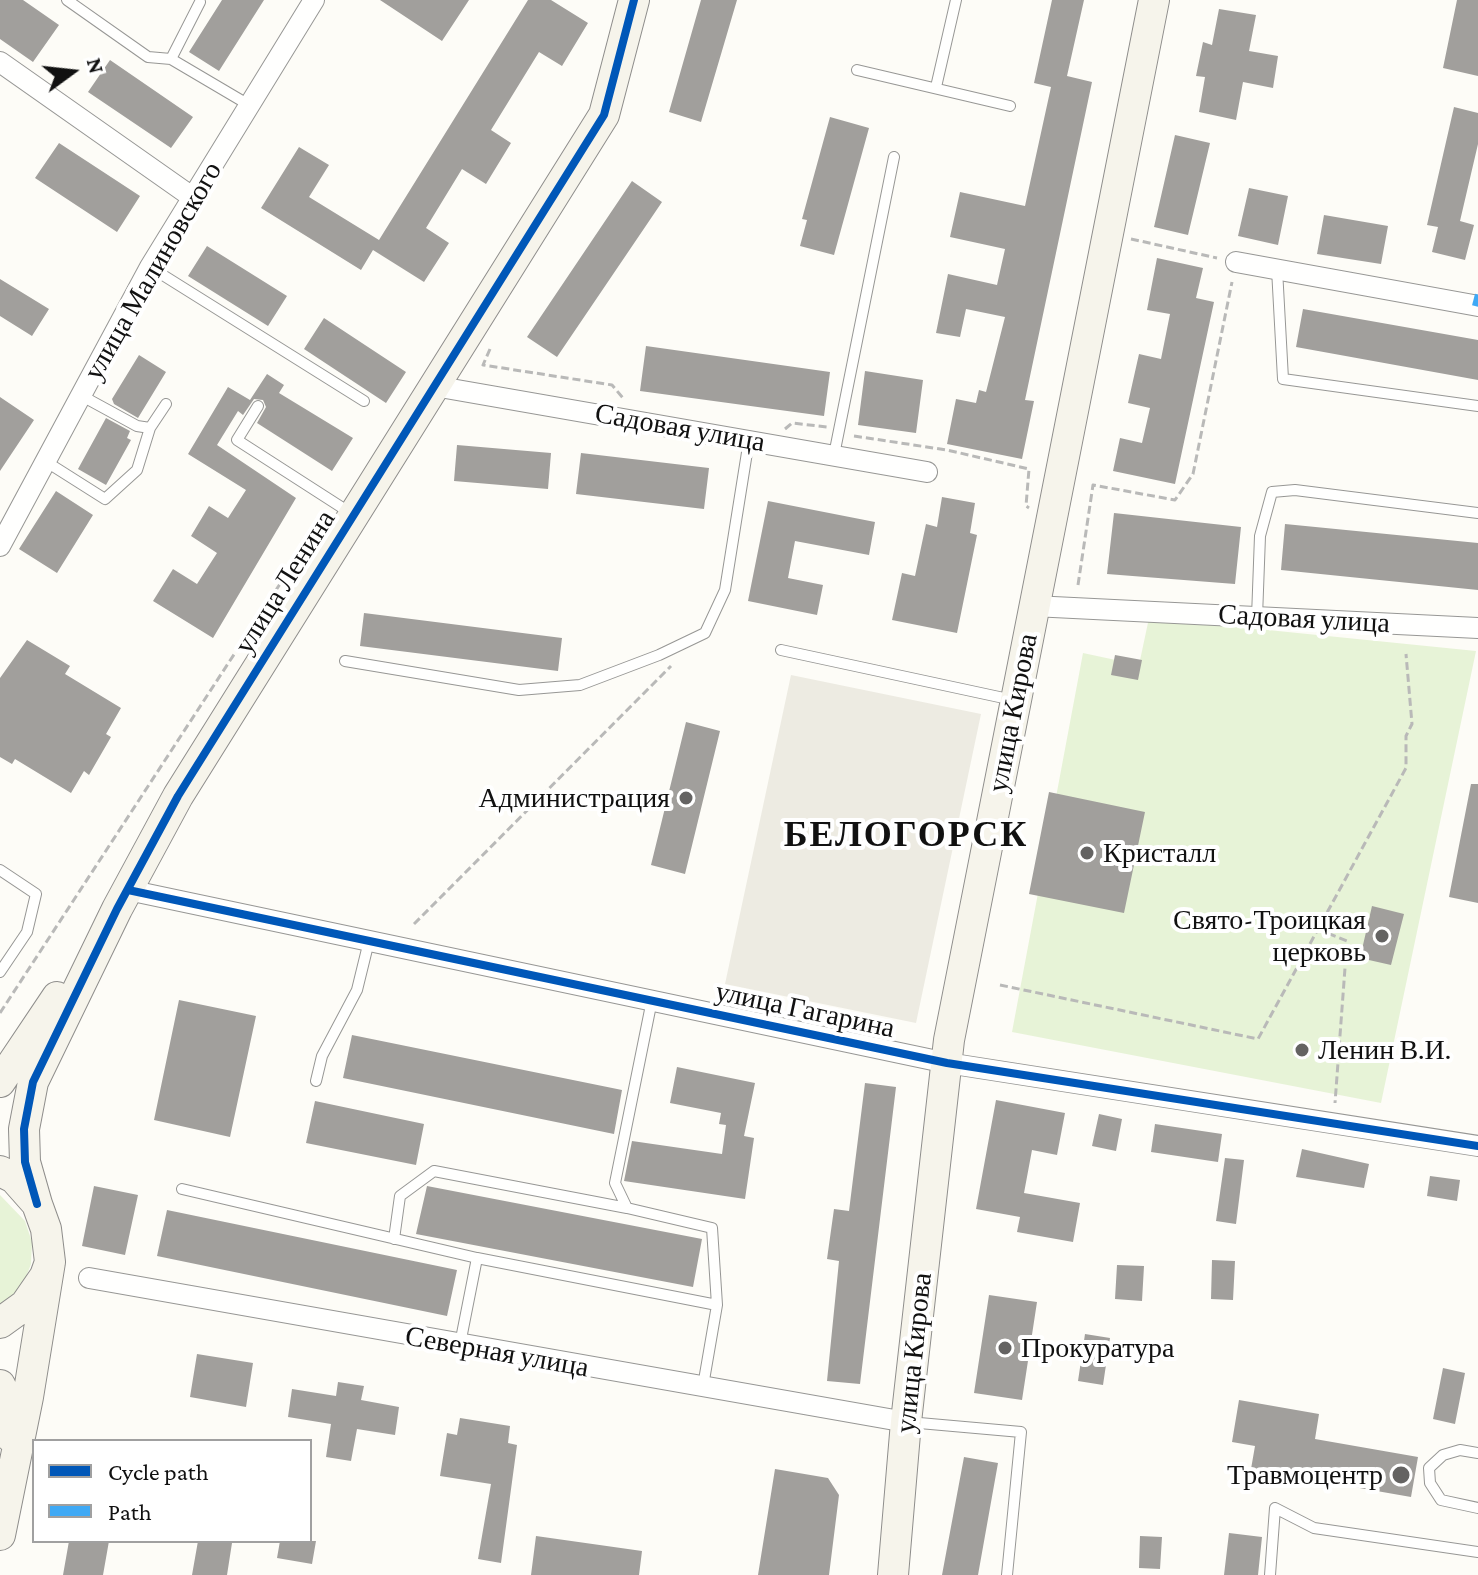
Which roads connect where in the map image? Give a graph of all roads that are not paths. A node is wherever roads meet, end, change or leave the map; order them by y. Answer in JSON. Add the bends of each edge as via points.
{"nodes":[{"id":1,"x":67,"y":0,"type":"edge"},
{"id":2,"x":314,"y":0,"type":"edge"},
{"id":3,"x":956,"y":0,"type":"edge"},
{"id":4,"x":1154,"y":0,"type":"edge"},
{"id":5,"x":633,"y":1,"type":"edge"},
{"id":6,"x":200,"y":2,"type":"dead end"},
{"id":7,"x":171,"y":59,"type":"junction"},
{"id":8,"x":0,"y":62,"type":"edge"},
{"id":9,"x":857,"y":70,"type":"dead end"},
{"id":10,"x":936,"y":87,"type":"junction"},
{"id":11,"x":249,"y":105,"type":"junction"},
{"id":12,"x":1010,"y":106,"type":"dead end"},
{"id":13,"x":894,"y":157,"type":"dead end"},
{"id":14,"x":192,"y":197,"type":"junction"},
{"id":15,"x":1236,"y":262,"type":"road end"},
{"id":16,"x":150,"y":267,"type":"junction"},
{"id":17,"x":1277,"y":269,"type":"junction"},
{"id":18,"x":1478,"y":306,"type":"edge"},
{"id":19,"x":434,"y":386,"type":"junction"},
{"id":20,"x":82,"y":396,"type":"junction"},
{"id":21,"x":364,"y":401,"type":"dead end"},
{"id":22,"x":166,"y":404,"type":"dead end"},
{"id":23,"x":258,"y":406,"type":"dead end"},
{"id":24,"x":1478,"y":406,"type":"edge"},
{"id":25,"x":150,"y":428,"type":"junction"},
{"id":26,"x":749,"y":440,"type":"junction"},
{"id":27,"x":834,"y":455,"type":"junction"},
{"id":28,"x":45,"y":461,"type":"junction"},
{"id":29,"x":927,"y":472,"type":"dead end"},
{"id":30,"x":1478,"y":513,"type":"edge"},
{"id":31,"x":352,"y":514,"type":"junction"},
{"id":32,"x":0,"y":546,"type":"edge"},
{"id":33,"x":1033,"y":606,"type":"junction"},
{"id":34,"x":1257,"y":617,"type":"junction"},
{"id":35,"x":1478,"y":628,"type":"edge"},
{"id":36,"x":781,"y":650,"type":"dead end"},
{"id":37,"x":345,"y":661,"type":"dead end"},
{"id":38,"x":1015,"y":700,"type":"junction"},
{"id":39,"x":0,"y":870,"type":"edge"},
{"id":40,"x":122,"y":900,"type":"junction"},
{"id":41,"x":369,"y":941,"type":"junction"},
{"id":42,"x":0,"y":972,"type":"edge"},
{"id":43,"x":652,"y":1000,"type":"junction"},
{"id":44,"x":947,"y":1063,"type":"junction"},
{"id":45,"x":316,"y":1081,"type":"dead end"},
{"id":46,"x":0,"y":1082,"type":"edge"},
{"id":47,"x":1478,"y":1146,"type":"edge"},
{"id":48,"x":0,"y":1171,"type":"edge"},
{"id":49,"x":182,"y":1189,"type":"dead end"},
{"id":50,"x":37,"y":1204,"type":"junction"},
{"id":51,"x":627,"y":1208,"type":"junction"},
{"id":52,"x":394,"y":1239,"type":"junction"},
{"id":53,"x":477,"y":1258,"type":"junction"},
{"id":54,"x":50,"y":1262,"type":"junction"},
{"id":55,"x":89,"y":1278,"type":"dead end"},
{"id":56,"x":717,"y":1305,"type":"junction"},
{"id":57,"x":0,"y":1323,"type":"edge"},
{"id":58,"x":459,"y":1346,"type":"junction"},
{"id":59,"x":0,"y":1385,"type":"edge"},
{"id":60,"x":702,"y":1388,"type":"junction"},
{"id":61,"x":906,"y":1422,"type":"junction"},
{"id":62,"x":1478,"y":1453,"type":"edge"},
{"id":63,"x":13,"y":1462,"type":"junction"},
{"id":64,"x":1478,"y":1508,"type":"edge"},
{"id":65,"x":0,"y":1535,"type":"edge"},
{"id":66,"x":1478,"y":1552,"type":"edge"},
{"id":67,"x":893,"y":1575,"type":"edge"},
{"id":68,"x":1007,"y":1575,"type":"edge"},
{"id":69,"x":1270,"y":1575,"type":"edge"}],
"edges":[{"from":1,"to":7,"type":"lane","via":[[148,57]]},
{"from":2,"to":11,"type":"street","name":"улица Малиновского"},
{"from":3,"to":10,"type":"lane"},
{"from":4,"to":33,"type":"street","name":"улица Кирова"},
{"from":5,"to":19,"type":"street","name":"улица Ленина","via":[[604,115]]},
{"from":6,"to":7,"type":"lane"},
{"from":7,"to":11,"type":"lane"},
{"from":8,"to":14,"type":"street"},
{"from":9,"to":10,"type":"lane"},
{"from":10,"to":12,"type":"lane"},
{"from":11,"to":14,"type":"street","name":"улица Малиновского"},
{"from":13,"to":27,"type":"lane"},
{"from":14,"to":16,"type":"street","name":"улица Малиновского"},
{"from":15,"to":17,"type":"street"},
{"from":16,"to":20,"type":"street","name":"улица Малиновского"},
{"from":16,"to":21,"type":"lane"},
{"from":17,"to":18,"type":"street"},
{"from":17,"to":24,"type":"lane","via":[[1283,379]]},
{"from":19,"to":26,"type":"street","name":"Садовая улица"},
{"from":19,"to":31,"type":"street","name":"улица Ленина"},
{"from":20,"to":25,"type":"lane"},
{"from":20,"to":28,"type":"street","name":"улица Малиновского"},
{"from":22,"to":25,"type":"lane"},
{"from":23,"to":31,"type":"lane","via":[[237,440]]},
{"from":25,"to":28,"type":"lane","via":[[137,470],[105,499]]},
{"from":26,"to":27,"type":"street","name":"Садовая улица"},
{"from":26,"to":37,"type":"lane","via":[[725,590],[705,633],[580,685],[519,690]]},
{"from":27,"to":29,"type":"street","name":"Садовая улица"},
{"from":28,"to":32,"type":"street","name":"улица Малиновского"},
{"from":30,"to":34,"type":"lane","via":[[1295,490],[1272,492],[1260,536]]},
{"from":31,"to":40,"type":"street","name":"улица Ленина","via":[[178,796]]},
{"from":33,"to":34,"type":"street","name":"Садовая улица"},
{"from":33,"to":38,"type":"street","name":"улица Кирова"},
{"from":34,"to":35,"type":"street","name":"Садовая улица"},
{"from":36,"to":38,"type":"lane"},
{"from":38,"to":44,"type":"street","name":"улица Кирова"},
{"from":39,"to":42,"type":"lane","via":[[36,894],[27,932]]},
{"from":40,"to":41,"type":"street","name":"улица Гагарина"},
{"from":40,"to":46,"type":"street"},
{"from":40,"to":50,"type":"street","name":"улица Ленина","via":[[33,1082],[24,1129],[25,1162]]},
{"from":41,"to":43,"type":"street","name":"улица Гагарина"},
{"from":41,"to":45,"type":"lane","via":[[357,990],[322,1056]]},
{"from":43,"to":44,"type":"street","name":"улица Гагарина"},
{"from":43,"to":51,"type":"lane","via":[[615,1183]]},
{"from":44,"to":47,"type":"street","name":"улица Гагарина"},
{"from":44,"to":61,"type":"street","name":"улица Кирова"},
{"from":48,"to":50,"type":"street","via":[[14,1178]]},
{"from":49,"to":52,"type":"lane"},
{"from":50,"to":54,"type":"street","name":"улица Ленина"},
{"from":51,"to":52,"type":"lane","via":[[434,1171],[400,1196]]},
{"from":51,"to":56,"type":"lane","via":[[712,1228]]},
{"from":52,"to":53,"type":"lane"},
{"from":53,"to":56,"type":"lane"},
{"from":53,"to":58,"type":"lane"},
{"from":54,"to":57,"type":"street","via":[[25,1305]]},
{"from":54,"to":63,"type":"street"},
{"from":55,"to":58,"type":"street","name":"Северная улица"},
{"from":56,"to":60,"type":"lane"},
{"from":58,"to":60,"type":"street","name":"Северная улица"},
{"from":59,"to":63,"type":"street","via":[[8,1401]]},
{"from":60,"to":61,"type":"street","name":"Северная улица"},
{"from":61,"to":67,"type":"street","name":"улица Кирова"},
{"from":61,"to":68,"type":"lane","via":[[1021,1432]]},
{"from":62,"to":64,"type":"lane","via":[[1460,1450],[1443,1455],[1429,1468],[1430,1483],[1441,1500]]},
{"from":63,"to":65,"type":"street"},
{"from":66,"to":69,"type":"lane","via":[[1314,1528],[1275,1508]]}]}
